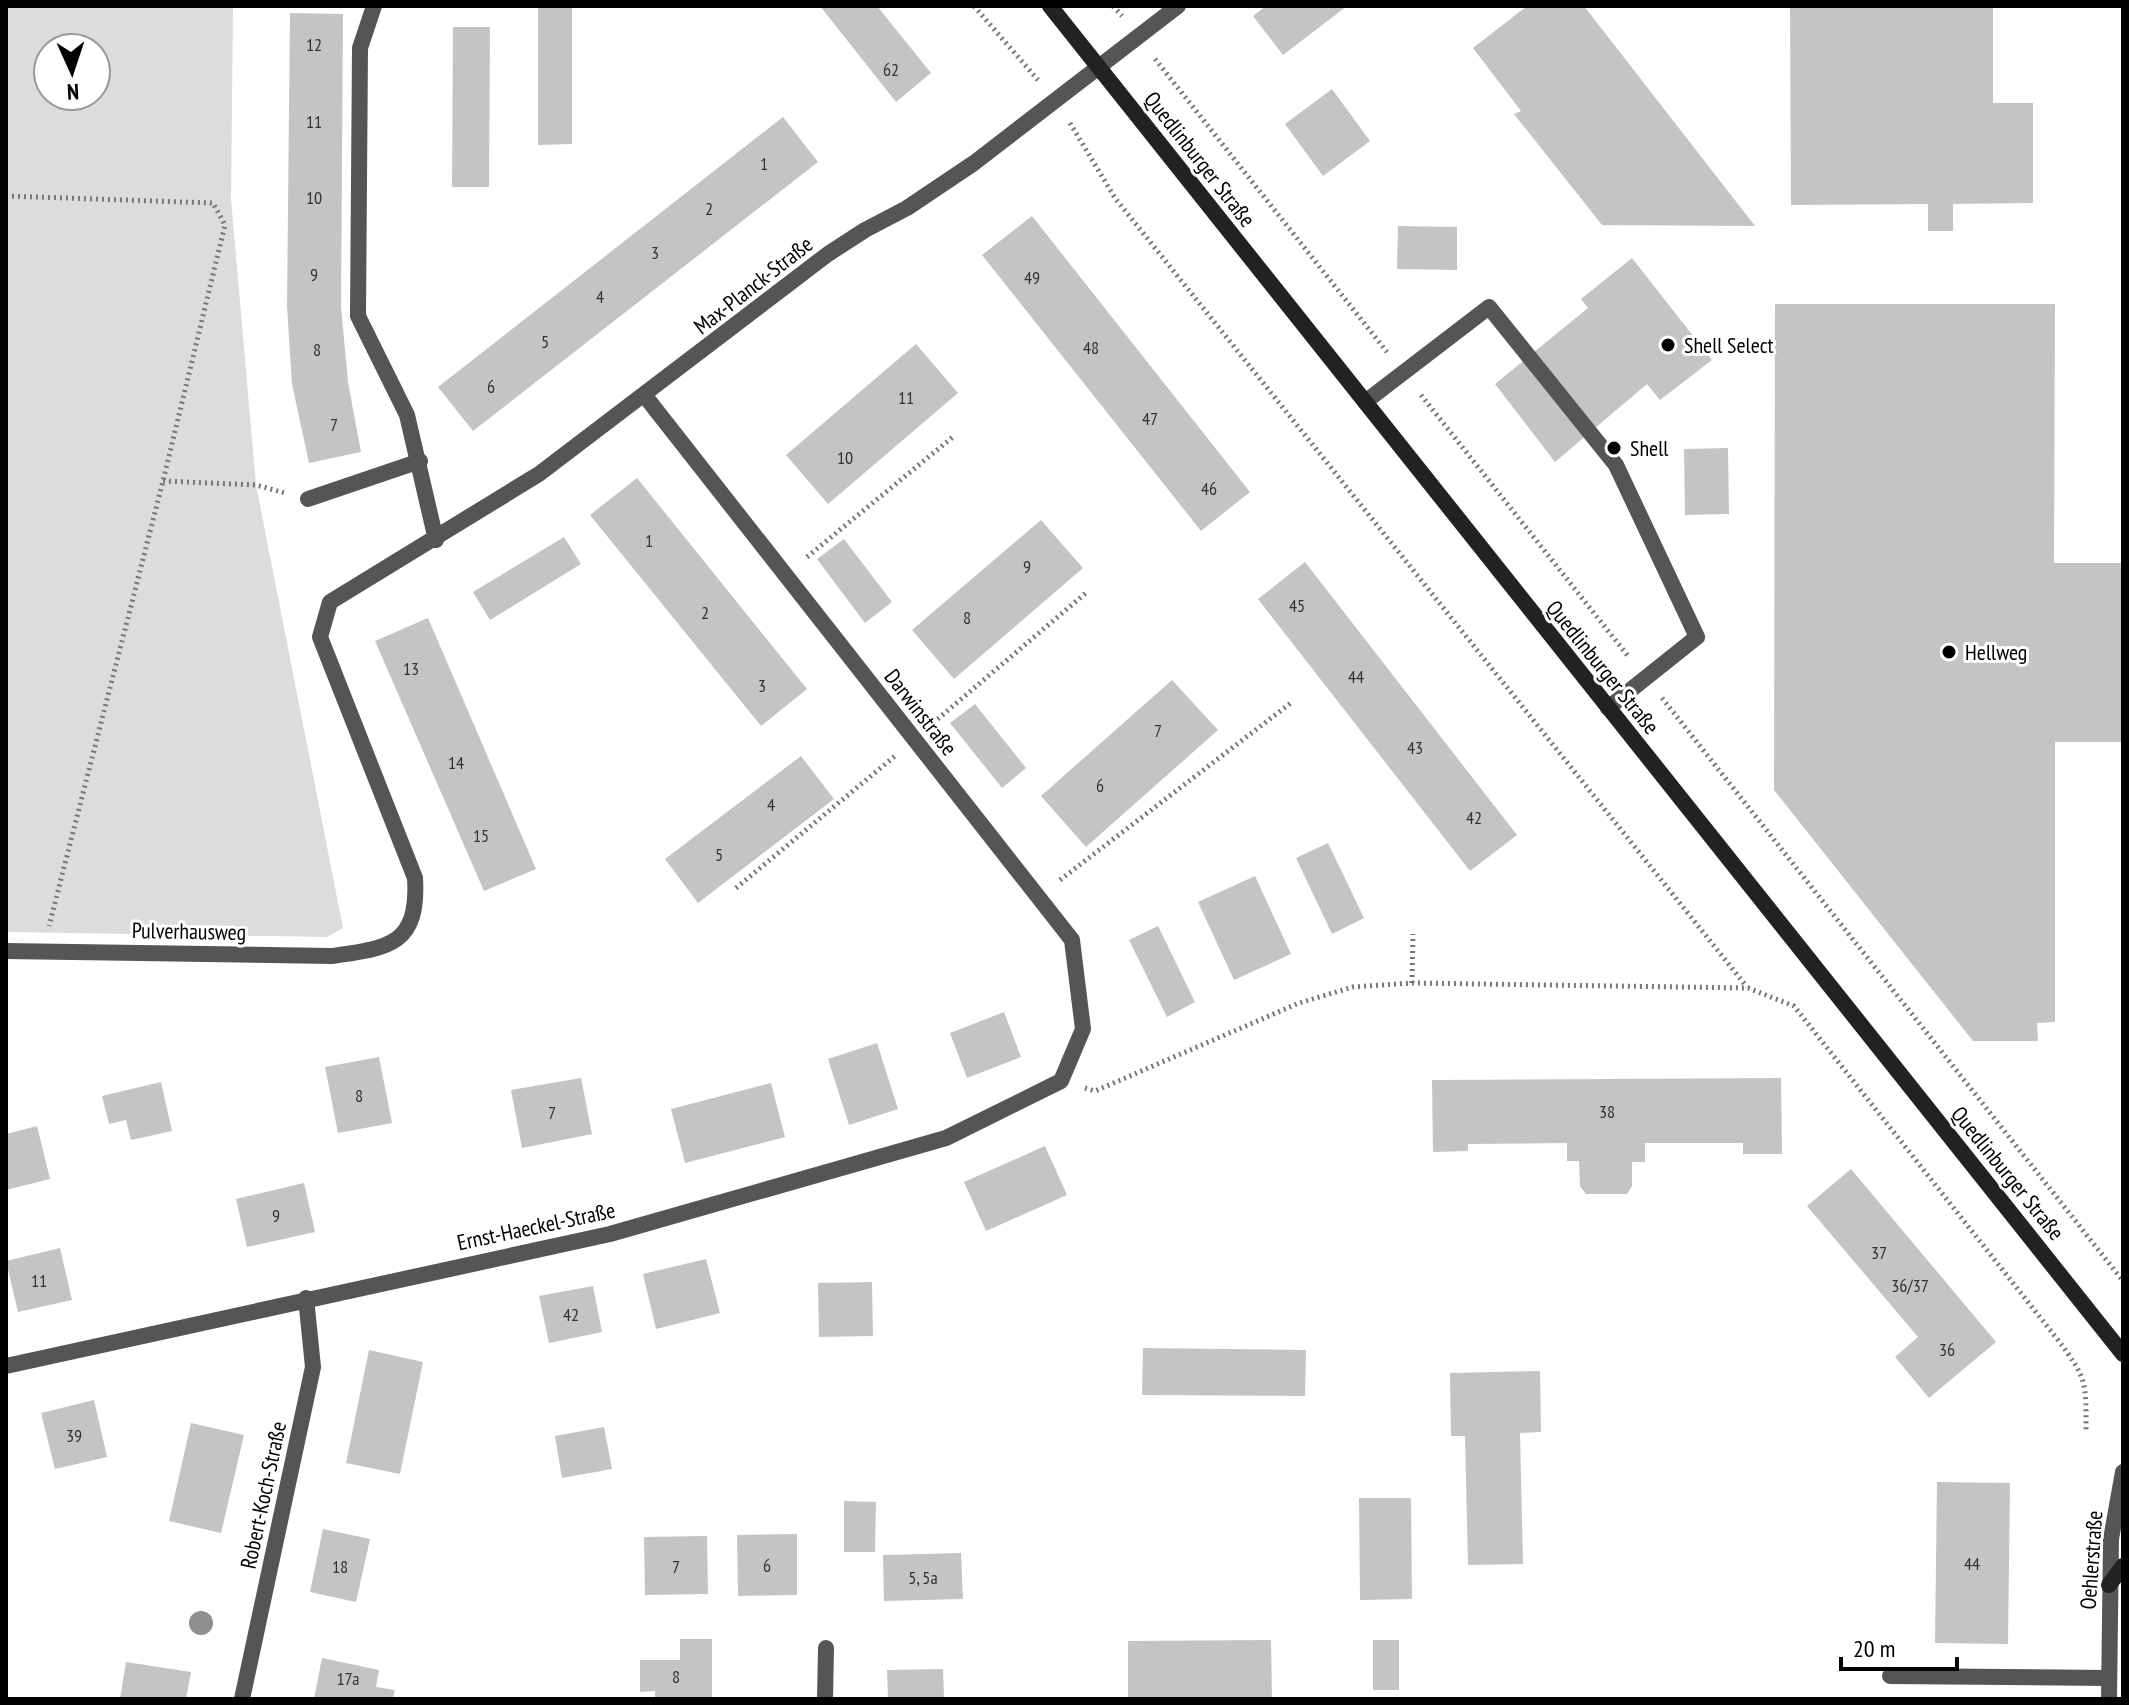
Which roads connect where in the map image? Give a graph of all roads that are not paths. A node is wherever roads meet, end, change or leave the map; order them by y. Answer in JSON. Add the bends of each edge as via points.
{"nodes":[{"id":1,"x":374,"y":6,"type":"edge"},
{"id":2,"x":1050,"y":6,"type":"edge"},
{"id":3,"x":1178,"y":6,"type":"edge"},
{"id":4,"x":1099,"y":68,"type":"junction"},
{"id":5,"x":645,"y":396,"type":"junction"},
{"id":6,"x":1365,"y":402,"type":"junction"},
{"id":7,"x":420,"y":461,"type":"junction"},
{"id":8,"x":308,"y":499,"type":"dead end"},
{"id":9,"x":436,"y":540,"type":"junction"},
{"id":10,"x":1608,"y":708,"type":"junction"},
{"id":11,"x":6,"y":951,"type":"edge"},
{"id":12,"x":370,"y":951,"type":"joint"},
{"id":13,"x":1061,"y":1081,"type":"joint"},
{"id":14,"x":306,"y":1298,"type":"junction"},
{"id":15,"x":2123,"y":1354,"type":"edge"},
{"id":16,"x":6,"y":1366,"type":"edge"},
{"id":17,"x":2123,"y":1472,"type":"edge"},
{"id":18,"x":2123,"y":1566,"type":"edge"},
{"id":19,"x":2109,"y":1585,"type":"junction"},
{"id":20,"x":826,"y":1648,"type":"dead end"},
{"id":21,"x":1890,"y":1676,"type":"dead end"},
{"id":22,"x":2109,"y":1678,"type":"junction"},
{"id":23,"x":242,"y":1699,"type":"edge"},
{"id":24,"x":825,"y":1699,"type":"edge"},
{"id":25,"x":2109,"y":1699,"type":"edge"}],
"edges":[{"from":1,"to":7,"type":"street","via":[[360,48],[358,316],[407,415]]},
{"from":2,"to":4,"type":"main road","name":"Quedlinburger Straße"},
{"from":3,"to":4,"type":"street","name":"Max-Planck-Straße"},
{"from":4,"to":5,"type":"street","name":"Max-Planck-Straße","via":[[974,163],[828,254]]},
{"from":4,"to":6,"type":"main road","name":"Quedlinburger Straße"},
{"from":5,"to":9,"type":"street","name":"Max-Planck-Straße","via":[[539,474]]},
{"from":5,"to":13,"type":"street","name":"Darwinstraße","via":[[1072,940],[1083,1029]]},
{"from":6,"to":10,"type":"main road","name":"Quedlinburger Straße"},
{"from":6,"to":10,"type":"street","via":[[1489,307],[1616,465],[1697,637]]},
{"from":7,"to":8,"type":"street"},
{"from":7,"to":9,"type":"street"},
{"from":9,"to":12,"type":"street","name":"Max-Planck-Straße","via":[[330,602],[320,637],[415,878],[416,902],[408,928],[391,944]]},
{"from":10,"to":15,"type":"main road","name":"Quedlinburger Straße"},
{"from":11,"to":12,"type":"street","name":"Pulverhausweg","via":[[332,956]]},
{"from":13,"to":14,"type":"street","name":"Ernst-Haeckel-Straße","via":[[946,1138],[915,1147],[610,1234]]},
{"from":14,"to":16,"type":"street","name":"Ernst-Haeckel-Straße"},
{"from":14,"to":23,"type":"street","name":"Robert-Koch-Straße","via":[[313,1367]]},
{"from":17,"to":19,"type":"street","name":"Oehlerstraße"},
{"from":18,"to":19,"type":"main road"},
{"from":19,"to":22,"type":"street","name":"Oehlerstraße"},
{"from":20,"to":24,"type":"street"},
{"from":21,"to":22,"type":"street"},
{"from":22,"to":25,"type":"street","name":"Oehlerstraße"}]}
